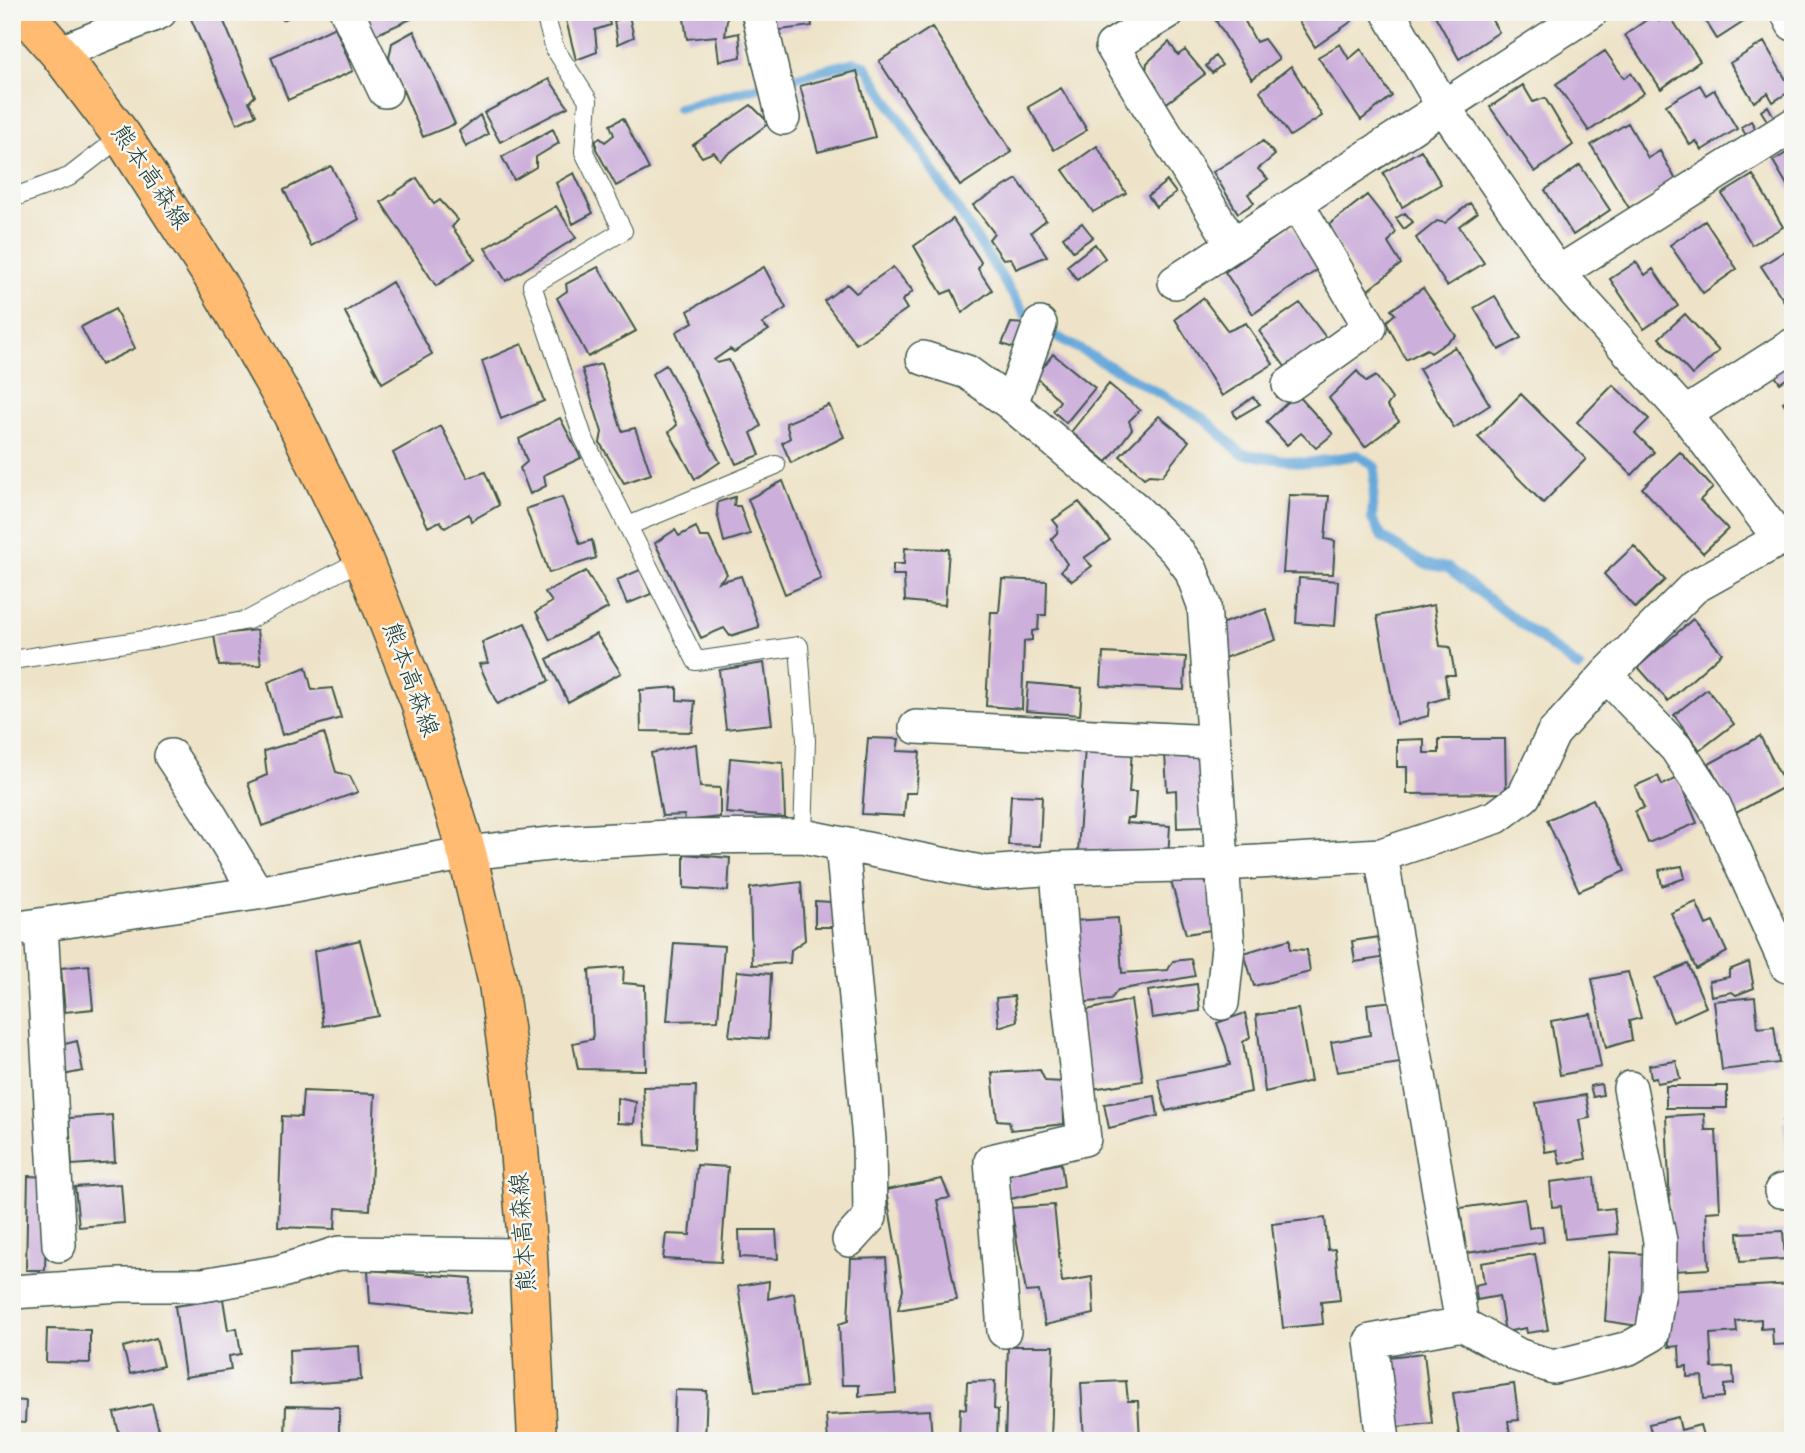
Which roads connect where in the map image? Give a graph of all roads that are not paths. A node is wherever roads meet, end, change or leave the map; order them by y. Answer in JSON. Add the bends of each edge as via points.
{"nodes":[{"id":1,"x":160,"y":12,"type":"edge"},
{"id":2,"x":347,"y":12,"type":"edge"},
{"id":3,"x":544,"y":12,"type":"edge"},
{"id":4,"x":758,"y":12,"type":"edge"},
{"id":5,"x":1168,"y":12,"type":"edge"},
{"id":6,"x":1388,"y":12,"type":"edge"},
{"id":7,"x":1591,"y":12,"type":"edge"},
{"id":8,"x":1787,"y":12,"type":"edge"},
{"id":9,"x":1793,"y":24,"type":"edge"},
{"id":10,"x":41,"y":27,"type":"edge"},
{"id":11,"x":384,"y":91,"type":"dead end"},
{"id":12,"x":1443,"y":106,"type":"junction"},
{"id":13,"x":783,"y":118,"type":"dead end"},
{"id":14,"x":1793,"y":125,"type":"edge"},
{"id":15,"x":122,"y":136,"type":"junction"},
{"id":16,"x":12,"y":198,"type":"edge"},
{"id":17,"x":1297,"y":204,"type":"junction"},
{"id":18,"x":1233,"y":245,"type":"junction"},
{"id":19,"x":1558,"y":273,"type":"junction"},
{"id":20,"x":1175,"y":282,"type":"dead end"},
{"id":21,"x":1040,"y":324,"type":"dead end"},
{"id":22,"x":1793,"y":345,"type":"edge"},
{"id":23,"x":923,"y":358,"type":"dead end"},
{"id":24,"x":1289,"y":385,"type":"dead end"},
{"id":25,"x":1011,"y":404,"type":"junction"},
{"id":26,"x":1685,"y":414,"type":"junction"},
{"id":27,"x":776,"y":465,"type":"dead end"},
{"id":28,"x":628,"y":526,"type":"junction"},
{"id":29,"x":1786,"y":537,"type":"edge"},
{"id":30,"x":363,"y":559,"type":"junction"},
{"id":31,"x":12,"y":660,"type":"edge"},
{"id":32,"x":1606,"y":675,"type":"junction"},
{"id":33,"x":916,"y":727,"type":"dead end"},
{"id":34,"x":1213,"y":742,"type":"junction"},
{"id":35,"x":171,"y":756,"type":"dead end"},
{"id":36,"x":803,"y":836,"type":"junction"},
{"id":37,"x":842,"y":844,"type":"junction"},
{"id":38,"x":467,"y":853,"type":"junction"},
{"id":39,"x":1381,"y":855,"type":"junction"},
{"id":40,"x":1221,"y":864,"type":"junction"},
{"id":41,"x":1057,"y":868,"type":"junction"},
{"id":42,"x":257,"y":893,"type":"junction"},
{"id":43,"x":27,"y":927,"type":"edge"},
{"id":44,"x":1787,"y":966,"type":"dead end"},
{"id":45,"x":1222,"y":1003,"type":"dead end"},
{"id":46,"x":1630,"y":1088,"type":"dead end"},
{"id":47,"x":849,"y":1240,"type":"dead end"},
{"id":48,"x":59,"y":1245,"type":"dead end"},
{"id":49,"x":528,"y":1255,"type":"junction"},
{"id":50,"x":12,"y":1292,"type":"edge"},
{"id":51,"x":1462,"y":1324,"type":"junction"},
{"id":52,"x":1004,"y":1331,"type":"dead end"},
{"id":53,"x":537,"y":1441,"type":"edge"},
{"id":54,"x":1382,"y":1441,"type":"edge"}],
"edges":[{"from":1,"to":10,"type":"street"},
{"from":2,"to":11,"type":"street"},
{"from":3,"to":28,"type":"lane","via":[[555,49],[588,100],[584,152],[623,231],[532,285],[583,437]]},
{"from":4,"to":13,"type":"street"},
{"from":5,"to":18,"type":"street","via":[[1112,46]]},
{"from":6,"to":12,"type":"street"},
{"from":7,"to":12,"type":"street"},
{"from":8,"to":9,"type":"street"},
{"from":10,"to":15,"type":"main road","name":"熊本高森線"},
{"from":12,"to":17,"type":"street"},
{"from":12,"to":19,"type":"street"},
{"from":14,"to":19,"type":"street"},
{"from":15,"to":16,"type":"lane","via":[[69,177]]},
{"from":15,"to":30,"type":"main road","name":"熊本高森線","via":[[217,283],[290,412]]},
{"from":17,"to":18,"type":"street"},
{"from":17,"to":24,"type":"street","via":[[1370,327]]},
{"from":18,"to":20,"type":"street"},
{"from":19,"to":26,"type":"street"},
{"from":21,"to":25,"type":"street"},
{"from":22,"to":26,"type":"street"},
{"from":23,"to":25,"type":"street","via":[[967,372]]},
{"from":25,"to":34,"type":"street","via":[[1133,508],[1191,570],[1204,605]]},
{"from":26,"to":29,"type":"street"},
{"from":27,"to":28,"type":"lane"},
{"from":28,"to":36,"type":"lane","via":[[696,662],[799,646],[806,740]]},
{"from":29,"to":32,"type":"street","via":[[1694,587]]},
{"from":30,"to":31,"type":"lane","via":[[248,621]]},
{"from":30,"to":38,"type":"main road","name":"熊本高森線","via":[[420,702]]},
{"from":32,"to":39,"type":"street","via":[[1553,734],[1524,796],[1496,817]]},
{"from":32,"to":44,"type":"street","via":[[1676,748],[1714,805]]},
{"from":33,"to":34,"type":"street"},
{"from":34,"to":40,"type":"street"},
{"from":35,"to":42,"type":"street"},
{"from":36,"to":37,"type":"street"},
{"from":36,"to":38,"type":"street","via":[[668,838]]},
{"from":37,"to":41,"type":"street","via":[[985,873]]},
{"from":37,"to":47,"type":"street","via":[[869,1140],[870,1217]]},
{"from":38,"to":42,"type":"street"},
{"from":38,"to":49,"type":"main road","name":"熊本高森線","via":[[498,984],[516,1114]]},
{"from":39,"to":40,"type":"street"},
{"from":39,"to":51,"type":"street"},
{"from":40,"to":41,"type":"street"},
{"from":40,"to":45,"type":"street","via":[[1228,947]]},
{"from":41,"to":52,"type":"street","via":[[1084,1139],[991,1161]]},
{"from":42,"to":43,"type":"street"},
{"from":43,"to":48,"type":"street"},
{"from":46,"to":51,"type":"street","via":[[1660,1241],[1652,1335],[1629,1348],[1553,1367],[1518,1355]]},
{"from":49,"to":50,"type":"street","via":[[339,1253],[279,1272],[203,1285]]},
{"from":49,"to":53,"type":"main road","name":"熊本高森線"},
{"from":51,"to":54,"type":"street","via":[[1371,1341]]}]}
